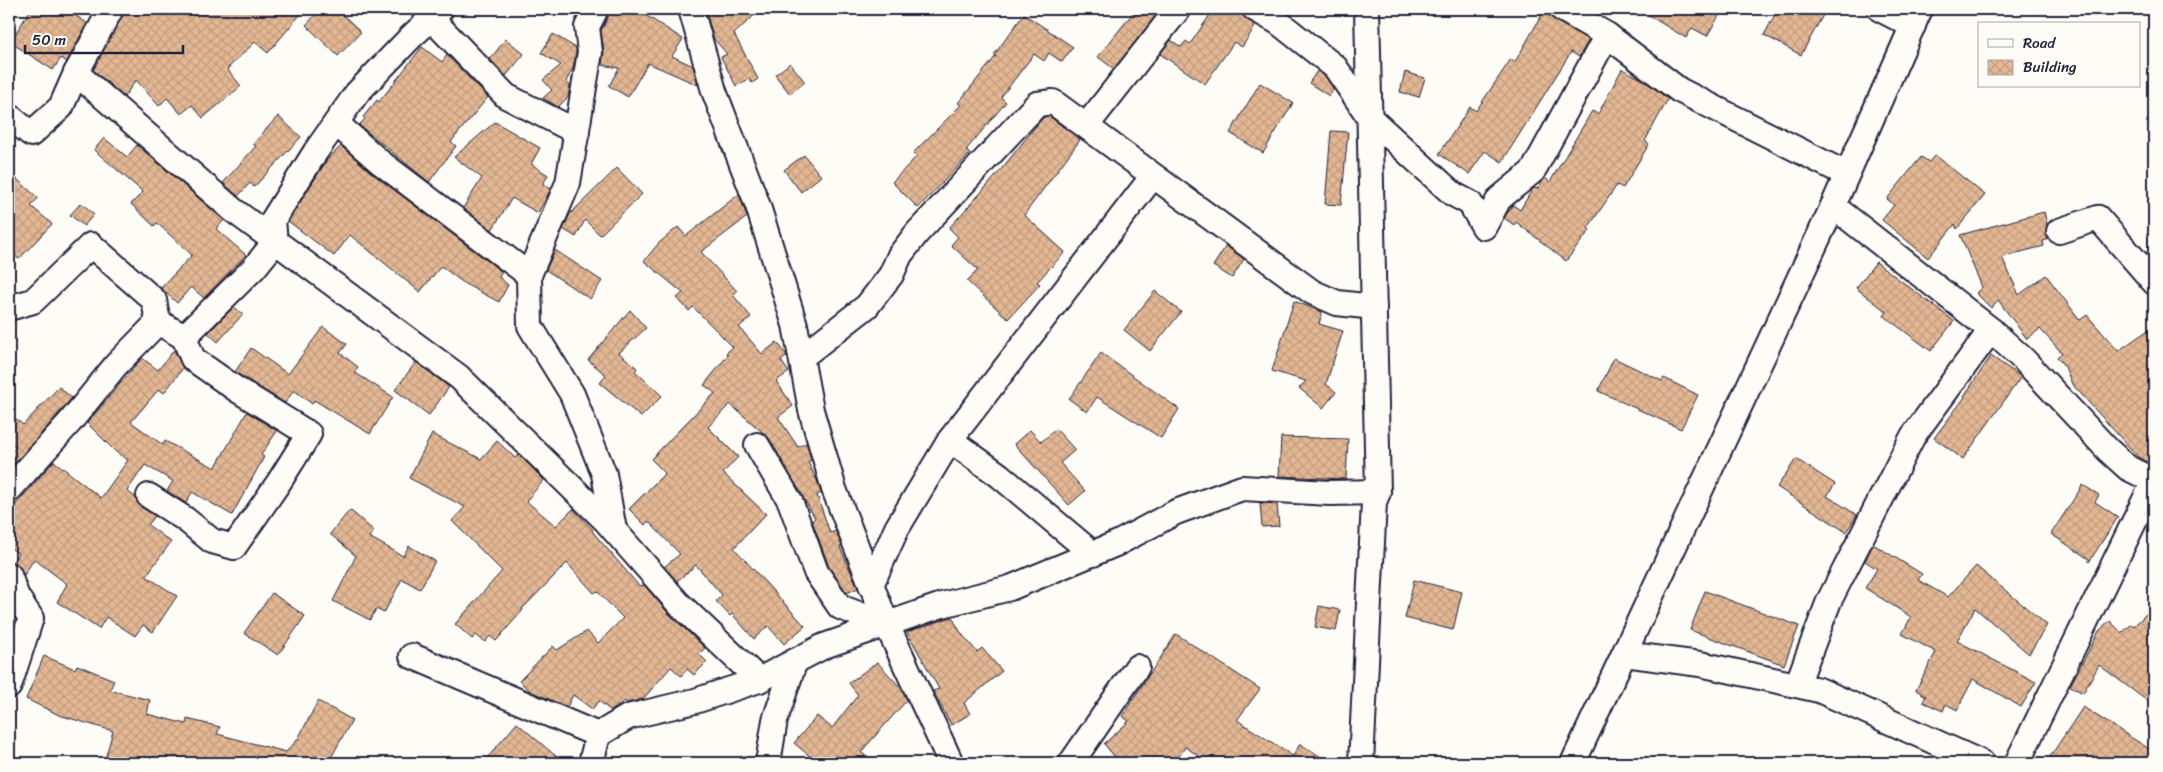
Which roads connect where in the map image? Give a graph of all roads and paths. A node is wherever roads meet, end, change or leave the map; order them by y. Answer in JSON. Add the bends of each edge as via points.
{"nodes":[{"id":1,"x":111,"y":9,"type":"edge"},
{"id":2,"x":596,"y":9,"type":"edge"},
{"id":3,"x":691,"y":9,"type":"edge"},
{"id":4,"x":1178,"y":9,"type":"edge"},
{"id":5,"x":1255,"y":9,"type":"edge"},
{"id":6,"x":1366,"y":9,"type":"edge"},
{"id":7,"x":1562,"y":9,"type":"edge"},
{"id":8,"x":1880,"y":9,"type":"edge"},
{"id":9,"x":432,"y":12,"type":"edge"},
{"id":10,"x":1916,"y":18,"type":"edge"},
{"id":11,"x":1607,"y":35,"type":"junction"},
{"id":12,"x":76,"y":73,"type":"junction"},
{"id":13,"x":9,"y":116,"type":"edge"},
{"id":14,"x":1370,"y":118,"type":"junction"},
{"id":15,"x":336,"y":123,"type":"junction"},
{"id":16,"x":1087,"y":124,"type":"junction"},
{"id":17,"x":577,"y":132,"type":"junction"},
{"id":18,"x":1846,"y":174,"type":"junction"},
{"id":19,"x":1153,"y":176,"type":"junction"},
{"id":20,"x":1833,"y":206,"type":"junction"},
{"id":21,"x":2059,"y":231,"type":"dead end"},
{"id":22,"x":274,"y":242,"type":"junction"},
{"id":23,"x":529,"y":275,"type":"junction"},
{"id":24,"x":2154,"y":282,"type":"edge"},
{"id":25,"x":1374,"y":307,"type":"junction"},
{"id":26,"x":9,"y":308,"type":"edge"},
{"id":27,"x":158,"y":322,"type":"junction"},
{"id":28,"x":1991,"y":330,"type":"junction"},
{"id":29,"x":184,"y":337,"type":"junction"},
{"id":30,"x":803,"y":356,"type":"junction"},
{"id":31,"x":950,"y":440,"type":"junction"},
{"id":32,"x":757,"y":445,"type":"dead end"},
{"id":33,"x":9,"y":490,"type":"edge"},
{"id":34,"x":1378,"y":492,"type":"junction"},
{"id":35,"x":149,"y":496,"type":"dead end"},
{"id":36,"x":614,"y":530,"type":"junction"},
{"id":37,"x":1093,"y":554,"type":"junction"},
{"id":38,"x":9,"y":575,"type":"edge"},
{"id":39,"x":872,"y":585,"type":"junction"},
{"id":40,"x":887,"y":624,"type":"junction"},
{"id":41,"x":1624,"y":654,"type":"junction"},
{"id":42,"x":412,"y":656,"type":"dead end"},
{"id":43,"x":795,"y":661,"type":"junction"},
{"id":44,"x":1137,"y":667,"type":"dead end"},
{"id":45,"x":759,"y":680,"type":"junction"},
{"id":46,"x":1797,"y":685,"type":"junction"},
{"id":47,"x":9,"y":686,"type":"edge"},
{"id":48,"x":598,"y":735,"type":"junction"},
{"id":49,"x":591,"y":763,"type":"edge"},
{"id":50,"x":768,"y":763,"type":"edge"},
{"id":51,"x":951,"y":763,"type":"edge"},
{"id":52,"x":1071,"y":763,"type":"edge"},
{"id":53,"x":1361,"y":763,"type":"edge"},
{"id":54,"x":1573,"y":763,"type":"edge"},
{"id":55,"x":1982,"y":763,"type":"edge"},
{"id":56,"x":2017,"y":763,"type":"edge"}],
"edges":[{"from":1,"to":12,"type":"street"},
{"from":2,"to":17,"type":"street","via":[[587,27],[590,52]]},
{"from":3,"to":30,"type":"street","via":[[714,91],[758,206]]},
{"from":4,"to":16,"type":"street"},
{"from":5,"to":14,"type":"street","via":[[1278,22],[1335,67]]},
{"from":6,"to":14,"type":"street"},
{"from":7,"to":11,"type":"street"},
{"from":8,"to":10,"type":"street"},
{"from":9,"to":15,"type":"street","via":[[357,94]]},
{"from":9,"to":17,"type":"street","via":[[506,96]]},
{"from":10,"to":18,"type":"street"},
{"from":11,"to":14,"type":"street","via":[[1533,171],[1499,200],[1484,227],[1470,203],[1453,194]]},
{"from":11,"to":18,"type":"street","via":[[1679,90]]},
{"from":12,"to":13,"type":"street","via":[[61,107],[31,134]]},
{"from":12,"to":22,"type":"street"},
{"from":14,"to":25,"type":"street"},
{"from":15,"to":22,"type":"street","via":[[286,195],[273,220]]},
{"from":15,"to":23,"type":"street","via":[[407,183]]},
{"from":16,"to":19,"type":"street"},
{"from":16,"to":30,"type":"street","via":[[1053,102],[1037,104],[917,233],[900,255],[892,274],[867,306]]},
{"from":17,"to":23,"type":"street","via":[[568,183]]},
{"from":18,"to":20,"type":"street"},
{"from":19,"to":25,"type":"street","via":[[1312,292],[1338,303]]},
{"from":19,"to":31,"type":"street"},
{"from":20,"to":28,"type":"street"},
{"from":20,"to":41,"type":"street"},
{"from":21,"to":24,"type":"street","via":[[2098,218]]},
{"from":22,"to":29,"type":"street","via":[[254,268]]},
{"from":22,"to":36,"type":"street","via":[[460,377]]},
{"from":23,"to":36,"type":"street","via":[[530,326],[572,394],[604,474]]},
{"from":25,"to":34,"type":"street"},
{"from":26,"to":27,"type":"street","via":[[33,301],[92,245],[154,300]]},
{"from":27,"to":29,"type":"street"},
{"from":27,"to":33,"type":"street","via":[[116,365]]},
{"from":28,"to":46,"type":"street","via":[[1913,436],[1829,601]]},
{"from":28,"to":56,"type":"street","via":[[2024,360],[2108,450],[2128,468],[2154,481]]},
{"from":29,"to":35,"type":"street","via":[[193,359],[236,390],[309,434],[234,547],[212,541]]},
{"from":30,"to":39,"type":"street","via":[[811,410],[834,489]]},
{"from":31,"to":37,"type":"street","via":[[999,475]]},
{"from":31,"to":39,"type":"street","via":[[897,528]]},
{"from":32,"to":40,"type":"street","via":[[790,501],[816,572],[840,607]]},
{"from":34,"to":37,"type":"street","via":[[1242,488],[1176,512]]},
{"from":34,"to":53,"type":"street","via":[[1374,502]]},
{"from":36,"to":45,"type":"street","via":[[678,603]]},
{"from":37,"to":40,"type":"street","via":[[1010,588],[942,605]]},
{"from":38,"to":47,"type":"street","via":[[17,597],[31,618]]},
{"from":39,"to":40,"type":"street"},
{"from":40,"to":43,"type":"street","via":[[824,646]]},
{"from":40,"to":51,"type":"street"},
{"from":41,"to":46,"type":"street","via":[[1700,664]]},
{"from":41,"to":54,"type":"street"},
{"from":42,"to":48,"type":"street"},
{"from":43,"to":45,"type":"street"},
{"from":43,"to":50,"type":"street","via":[[775,720]]},
{"from":44,"to":52,"type":"street"},
{"from":45,"to":48,"type":"street","via":[[695,701],[628,717]]},
{"from":46,"to":55,"type":"street","via":[[1819,690]]},
{"from":48,"to":49,"type":"street"}]}
